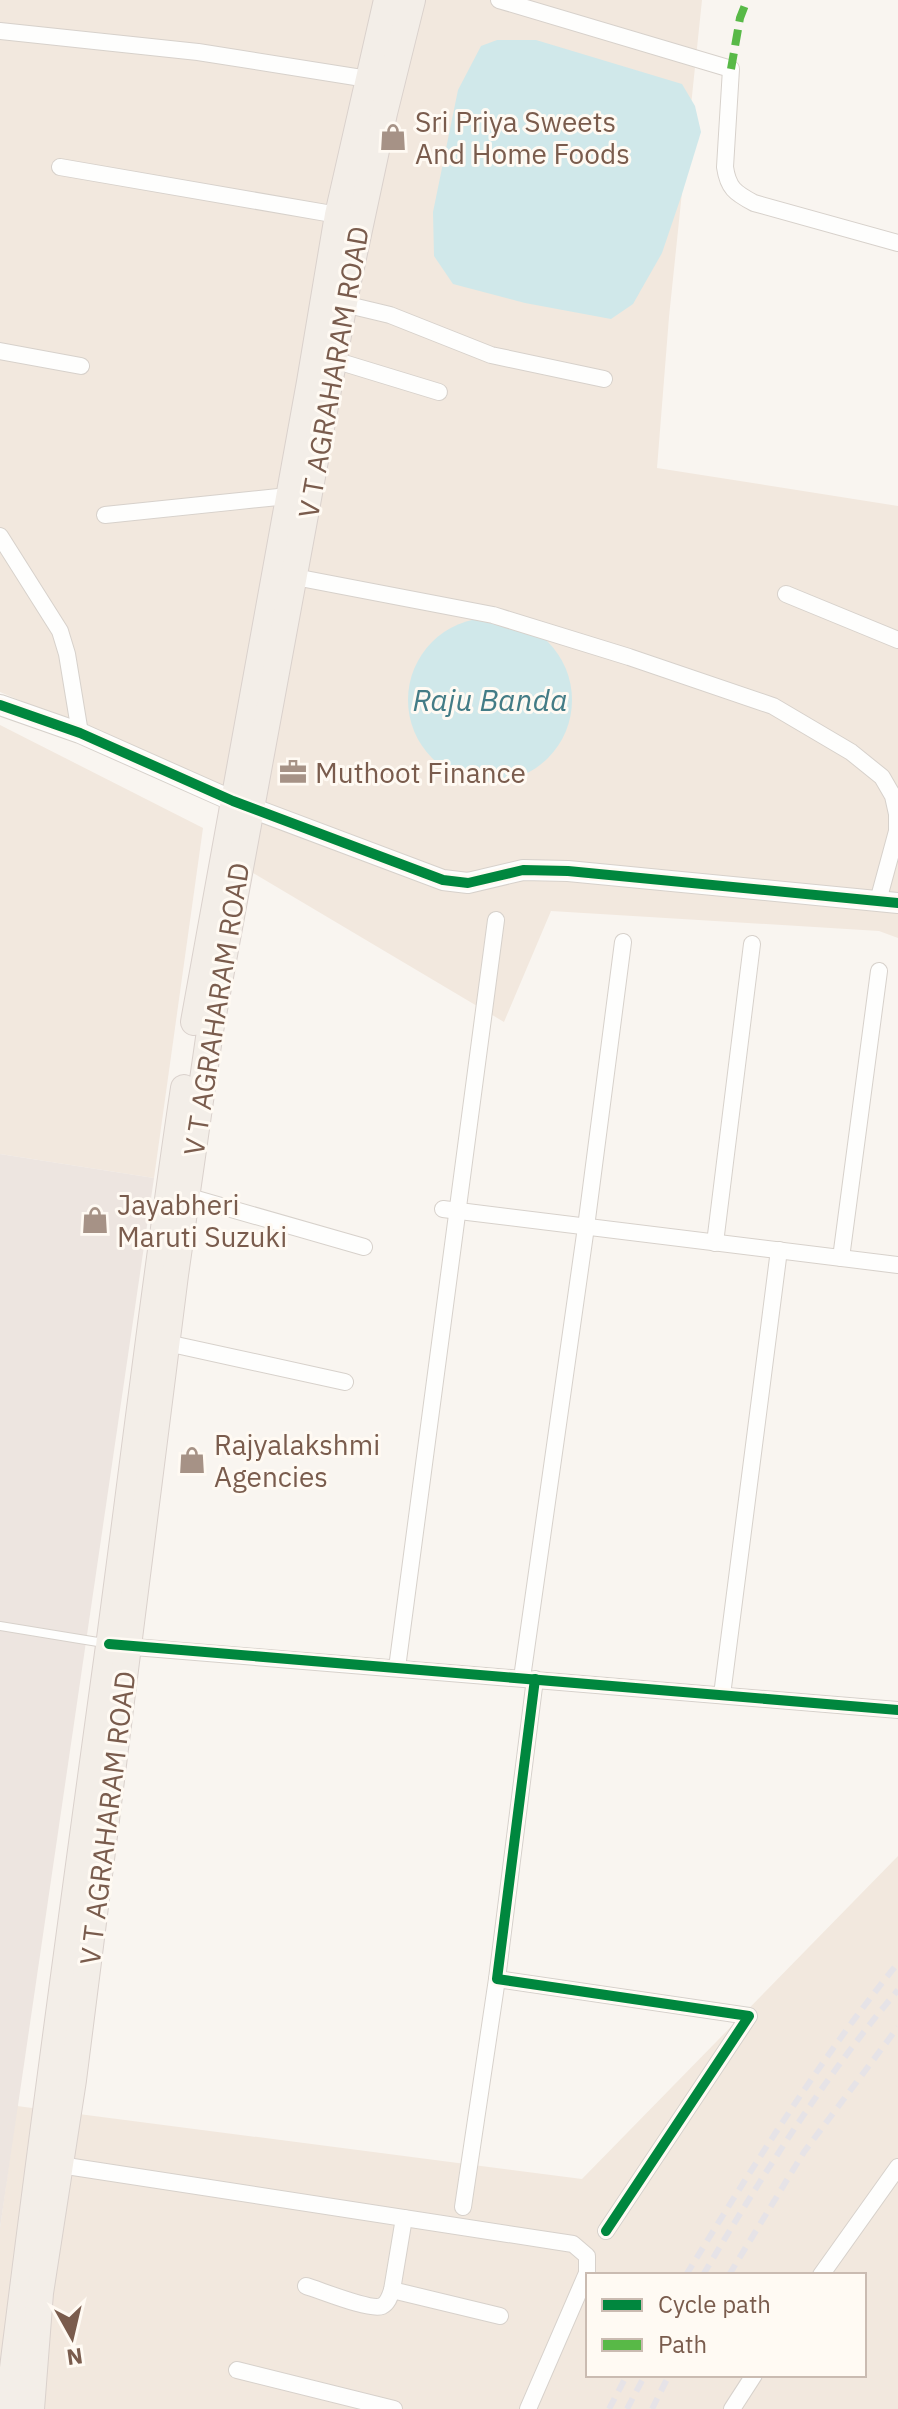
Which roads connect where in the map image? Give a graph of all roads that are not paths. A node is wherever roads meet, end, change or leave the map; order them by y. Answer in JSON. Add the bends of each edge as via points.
{"nodes":[{"id":1,"x":387,"y":0,"type":"edge"},
{"id":2,"x":412,"y":0,"type":"edge"},
{"id":3,"x":499,"y":0,"type":"edge"},
{"id":4,"x":0,"y":31,"type":"edge"},
{"id":5,"x":368,"y":79,"type":"junction"},
{"id":6,"x":60,"y":167,"type":"dead end"},
{"id":7,"x":338,"y":215,"type":"junction"},
{"id":8,"x":898,"y":243,"type":"edge"},
{"id":9,"x":344,"y":304,"type":"junction"},
{"id":10,"x":0,"y":351,"type":"edge"},
{"id":11,"x":334,"y":360,"type":"junction"},
{"id":12,"x":81,"y":366,"type":"dead end"},
{"id":13,"x":604,"y":379,"type":"dead end"},
{"id":14,"x":439,"y":392,"type":"dead end"},
{"id":15,"x":288,"y":496,"type":"junction"},
{"id":16,"x":105,"y":515,"type":"dead end"},
{"id":17,"x":0,"y":536,"type":"edge"},
{"id":18,"x":295,"y":577,"type":"junction"},
{"id":19,"x":786,"y":594,"type":"dead end"},
{"id":20,"x":898,"y":640,"type":"edge"},
{"id":21,"x":0,"y":705,"type":"edge"},
{"id":22,"x":80,"y":733,"type":"junction"},
{"id":23,"x":242,"y":805,"type":"junction"},
{"id":24,"x":888,"y":902,"type":"edge"},
{"id":25,"x":496,"y":920,"type":"dead end"},
{"id":26,"x":623,"y":942,"type":"dead end"},
{"id":27,"x":752,"y":944,"type":"dead end"},
{"id":28,"x":879,"y":971,"type":"dead end"},
{"id":29,"x":186,"y":1196,"type":"junction"},
{"id":30,"x":450,"y":1210,"type":"junction"},
{"id":31,"x":586,"y":1227,"type":"junction"},
{"id":32,"x":715,"y":1243,"type":"junction"},
{"id":33,"x":364,"y":1247,"type":"dead end"},
{"id":34,"x":779,"y":1250,"type":"junction"},
{"id":35,"x":841,"y":1258,"type":"junction"},
{"id":36,"x":898,"y":1265,"type":"edge"},
{"id":37,"x":167,"y":1343,"type":"junction"},
{"id":38,"x":345,"y":1382,"type":"dead end"},
{"id":39,"x":0,"y":1626,"type":"edge"},
{"id":40,"x":119,"y":1645,"type":"junction"},
{"id":41,"x":397,"y":1668,"type":"junction"},
{"id":42,"x":528,"y":1678,"type":"junction"},
{"id":43,"x":722,"y":1695,"type":"junction"},
{"id":44,"x":898,"y":1710,"type":"edge"},
{"id":45,"x":497,"y":1979,"type":"junction"},
{"id":46,"x":60,"y":2165,"type":"junction"},
{"id":47,"x":897,"y":2168,"type":"edge"},
{"id":48,"x":463,"y":2207,"type":"dead end"},
{"id":49,"x":404,"y":2218,"type":"junction"},
{"id":50,"x":606,"y":2231,"type":"dead end"},
{"id":51,"x":587,"y":2273,"type":"edge"},
{"id":52,"x":822,"y":2273,"type":"edge"},
{"id":53,"x":586,"y":2275,"type":"edge"},
{"id":54,"x":306,"y":2286,"type":"dead end"},
{"id":55,"x":392,"y":2290,"type":"junction"},
{"id":56,"x":500,"y":2316,"type":"dead end"},
{"id":57,"x":29,"y":2319,"type":"junction"},
{"id":58,"x":237,"y":2370,"type":"dead end"},
{"id":59,"x":753,"y":2377,"type":"edge"},
{"id":60,"x":8,"y":2409,"type":"edge"},
{"id":61,"x":31,"y":2409,"type":"edge"},
{"id":62,"x":394,"y":2409,"type":"edge"},
{"id":63,"x":528,"y":2409,"type":"edge"},
{"id":64,"x":732,"y":2409,"type":"edge"}],
"edges":[{"from":1,"to":5,"type":"main road"},
{"from":2,"to":9,"type":"main road","name":"V T AGRAHARAM ROAD"},
{"from":3,"to":8,"type":"street","via":[[731,69],[725,167],[734,192],[754,203]]},
{"from":4,"to":5,"type":"street","via":[[198,52]]},
{"from":5,"to":7,"type":"main road"},
{"from":6,"to":7,"type":"street"},
{"from":7,"to":15,"type":"main road"},
{"from":9,"to":11,"type":"main road","name":"V T AGRAHARAM ROAD"},
{"from":9,"to":13,"type":"street","via":[[390,315],[491,355]]},
{"from":10,"to":12,"type":"street"},
{"from":11,"to":14,"type":"street"},
{"from":11,"to":18,"type":"main road","name":"V T AGRAHARAM ROAD"},
{"from":15,"to":16,"type":"street"},
{"from":15,"to":23,"type":"main road"},
{"from":17,"to":22,"type":"street","via":[[60,631]]},
{"from":18,"to":23,"type":"main road","name":"V T AGRAHARAM ROAD"},
{"from":18,"to":24,"type":"street","via":[[493,615],[773,706],[851,752],[882,777],[897,814]]},
{"from":19,"to":20,"type":"street"},
{"from":21,"to":22,"type":"street"},
{"from":22,"to":23,"type":"street"},
{"from":23,"to":24,"type":"street","via":[[443,880],[468,883],[523,870],[568,871]]},
{"from":23,"to":29,"type":"main road","name":"V T AGRAHARAM ROAD","via":[[242,851]]},
{"from":23,"to":40,"type":"main road","name":"V T AGRAHARAM ROAD","via":[[204,958],[162,1232]]},
{"from":25,"to":30,"type":"street"},
{"from":26,"to":31,"type":"street"},
{"from":27,"to":32,"type":"street"},
{"from":28,"to":35,"type":"street"},
{"from":29,"to":33,"type":"street"},
{"from":29,"to":37,"type":"main road","name":"V T AGRAHARAM ROAD"},
{"from":30,"to":31,"type":"street"},
{"from":30,"to":41,"type":"street"},
{"from":31,"to":32,"type":"street"},
{"from":31,"to":42,"type":"street"},
{"from":32,"to":34,"type":"street"},
{"from":34,"to":35,"type":"street"},
{"from":34,"to":43,"type":"street"},
{"from":35,"to":36,"type":"street"},
{"from":37,"to":38,"type":"street"},
{"from":37,"to":40,"type":"main road","name":"V T AGRAHARAM ROAD"},
{"from":39,"to":40,"type":"lane"},
{"from":40,"to":41,"type":"street"},
{"from":40,"to":46,"type":"main road","name":"V T AGRAHARAM ROAD"},
{"from":40,"to":57,"type":"main road","name":"V T AGRAHARAM ROAD","via":[[70,1919]]},
{"from":41,"to":42,"type":"street"},
{"from":42,"to":43,"type":"street"},
{"from":42,"to":45,"type":"street"},
{"from":43,"to":44,"type":"street"},
{"from":45,"to":48,"type":"street"},
{"from":45,"to":50,"type":"street","via":[[749,2016]]},
{"from":46,"to":49,"type":"street"},
{"from":46,"to":57,"type":"main road","name":"V T AGRAHARAM ROAD"},
{"from":47,"to":52,"type":"street"},
{"from":49,"to":51,"type":"street","via":[[573,2244],[587,2256]]},
{"from":49,"to":55,"type":"street"},
{"from":53,"to":63,"type":"street"},
{"from":54,"to":55,"type":"street","via":[[377,2307]]},
{"from":55,"to":56,"type":"street"},
{"from":57,"to":60,"type":"main road","name":"V T AGRAHARAM ROAD"},
{"from":57,"to":61,"type":"main road","name":"V T AGRAHARAM ROAD"},
{"from":58,"to":62,"type":"street"},
{"from":59,"to":64,"type":"street"}]}
